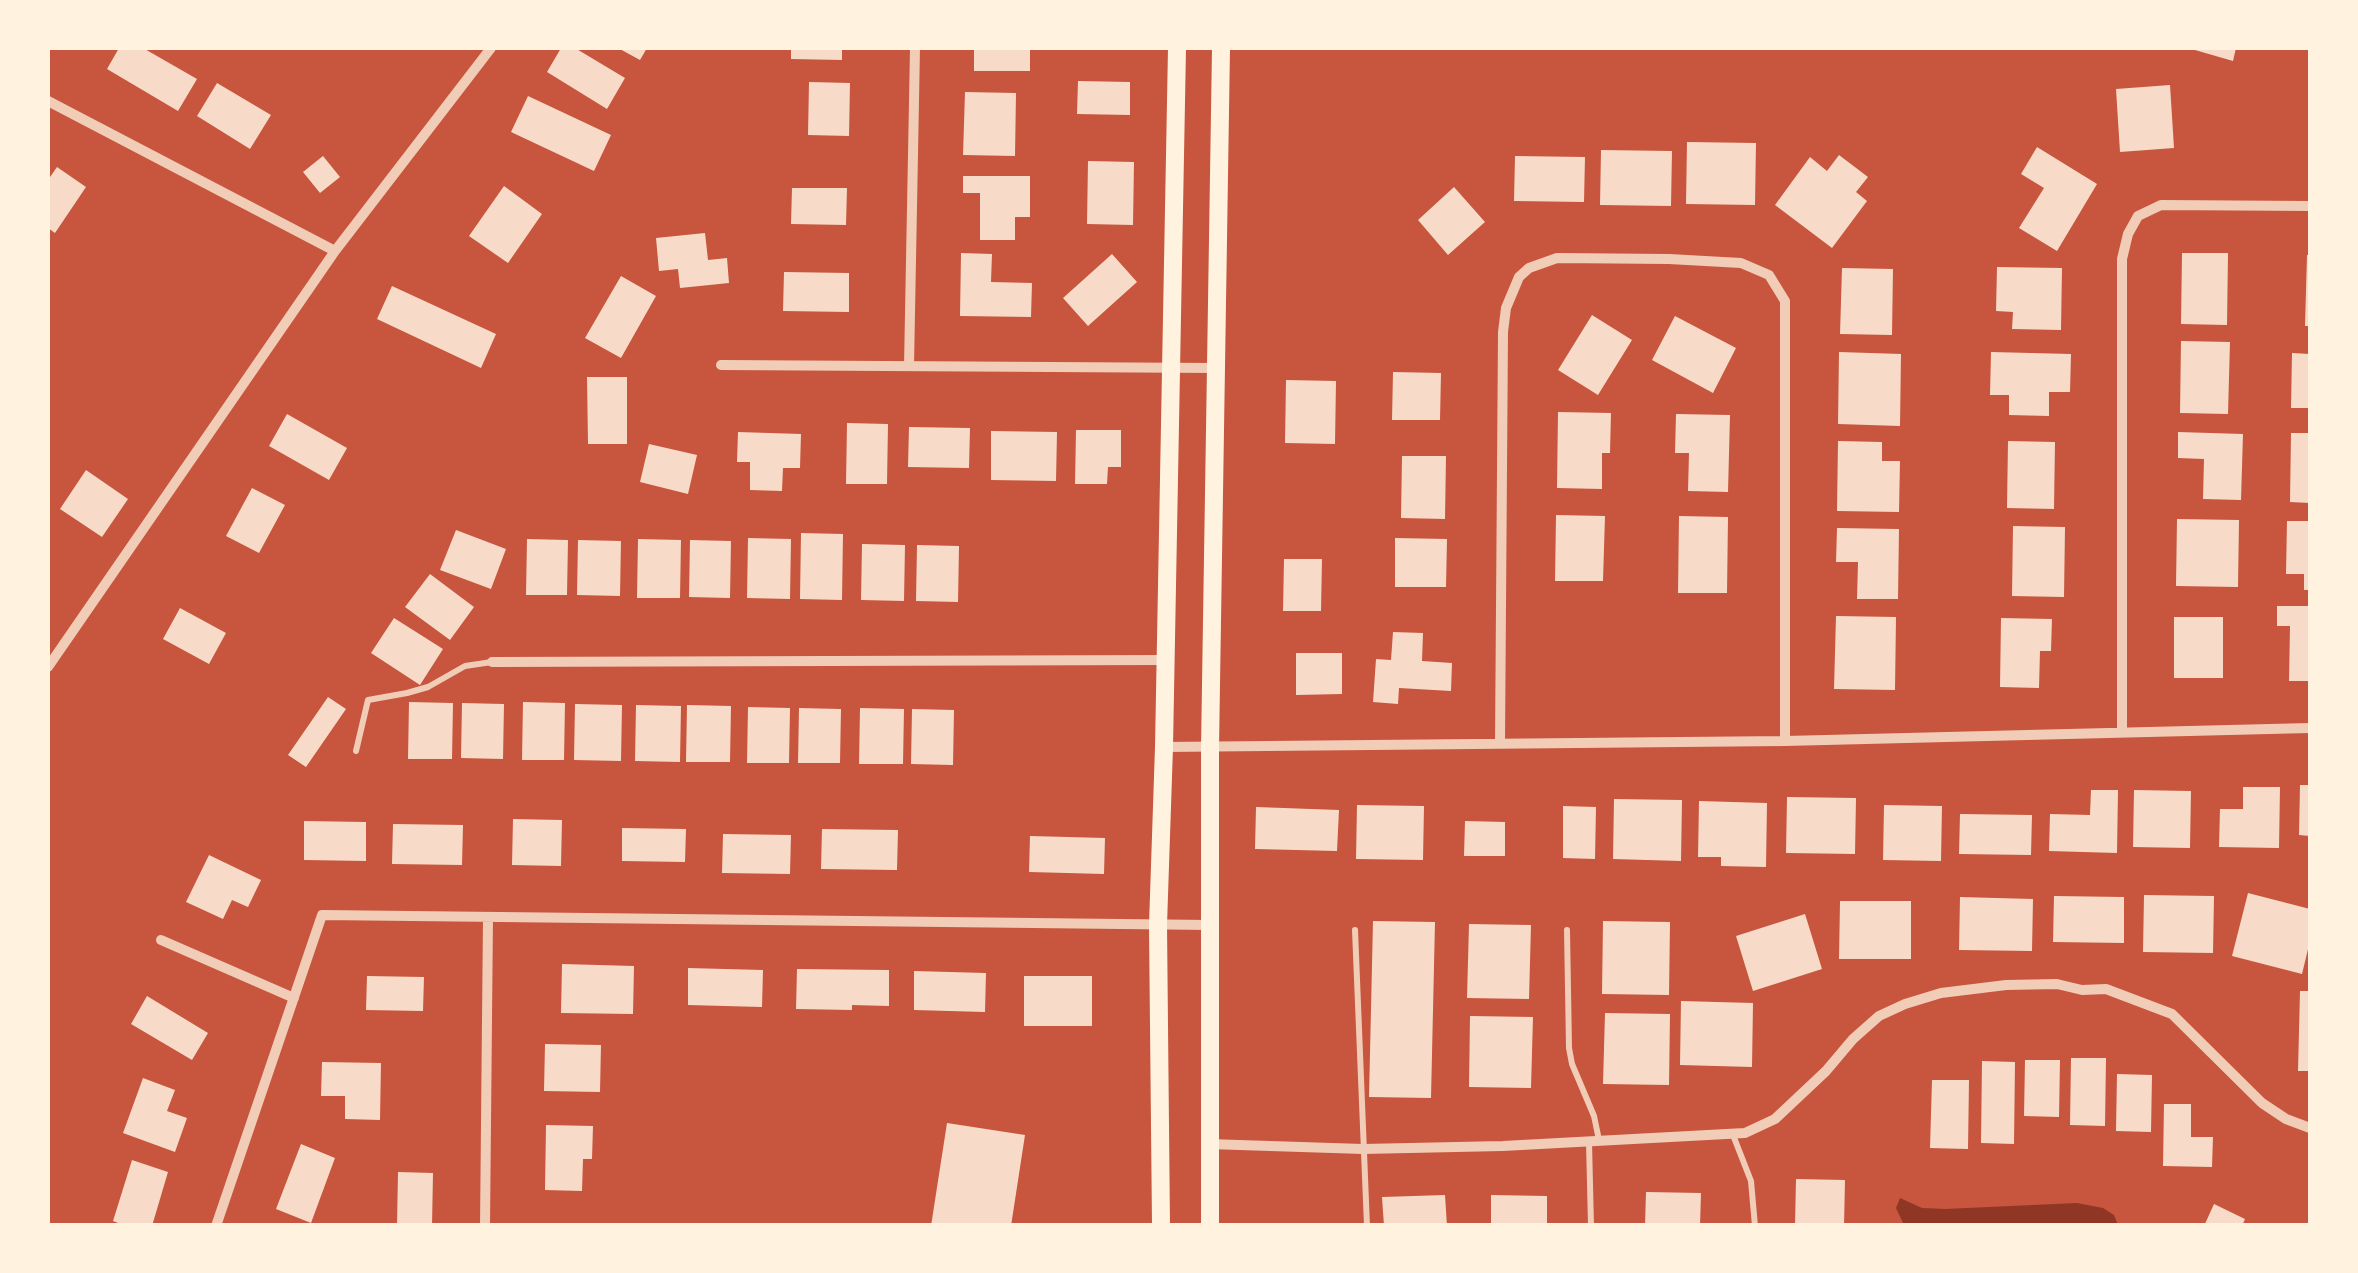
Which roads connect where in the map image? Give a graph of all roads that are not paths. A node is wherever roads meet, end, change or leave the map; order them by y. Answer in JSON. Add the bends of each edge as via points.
{"nodes":[{"id":1,"x":491,"y":48,"type":"edge"},
{"id":2,"x":915,"y":48,"type":"edge"},
{"id":3,"x":1176,"y":48,"type":"edge"},
{"id":4,"x":1221,"y":48,"type":"edge"},
{"id":5,"x":48,"y":101,"type":"edge"},
{"id":6,"x":2310,"y":206,"type":"edge"},
{"id":7,"x":335,"y":251,"type":"junction"},
{"id":8,"x":722,"y":365,"type":"dead end"},
{"id":9,"x":909,"y":366,"type":"junction"},
{"id":10,"x":1171,"y":368,"type":"junction"},
{"id":11,"x":1216,"y":368,"type":"junction"},
{"id":12,"x":1166,"y":660,"type":"junction"},
{"id":13,"x":492,"y":662,"type":"joint"},
{"id":14,"x":48,"y":666,"type":"edge"},
{"id":15,"x":2310,"y":728,"type":"edge"},
{"id":16,"x":2122,"y":730,"type":"junction"},
{"id":17,"x":1784,"y":741,"type":"junction"},
{"id":18,"x":1500,"y":743,"type":"junction"},
{"id":19,"x":1164,"y":746,"type":"junction"},
{"id":20,"x":1210,"y":748,"type":"junction"},
{"id":21,"x":356,"y":750,"type":"dead end"},
{"id":22,"x":488,"y":917,"type":"junction"},
{"id":23,"x":1158,"y":924,"type":"junction"},
{"id":24,"x":1210,"y":925,"type":"junction"},
{"id":25,"x":1354,"y":930,"type":"dead end"},
{"id":26,"x":1567,"y":930,"type":"dead end"},
{"id":27,"x":161,"y":940,"type":"dead end"},
{"id":28,"x":294,"y":998,"type":"junction"},
{"id":29,"x":2310,"y":1128,"type":"edge"},
{"id":30,"x":1732,"y":1134,"type":"junction"},
{"id":31,"x":1594,"y":1142,"type":"junction"},
{"id":32,"x":1208,"y":1144,"type":"junction"},
{"id":33,"x":1364,"y":1148,"type":"junction"},
{"id":34,"x":216,"y":1226,"type":"edge"},
{"id":35,"x":484,"y":1226,"type":"edge"},
{"id":36,"x":1161,"y":1226,"type":"edge"},
{"id":37,"x":1210,"y":1226,"type":"edge"},
{"id":38,"x":1367,"y":1226,"type":"edge"},
{"id":39,"x":1591,"y":1226,"type":"edge"},
{"id":40,"x":1755,"y":1226,"type":"edge"}],
"edges":[{"from":1,"to":7,"type":"street"},
{"from":2,"to":9,"type":"street"},
{"from":3,"to":10,"type":"main road"},
{"from":4,"to":11,"type":"main road"},
{"from":5,"to":7,"type":"street"},
{"from":6,"to":16,"type":"street","via":[[2161,204],[2138,216],[2128,234],[2122,258]]},
{"from":7,"to":14,"type":"street"},
{"from":8,"to":9,"type":"street"},
{"from":9,"to":10,"type":"street"},
{"from":10,"to":11,"type":"street"},
{"from":10,"to":12,"type":"main road"},
{"from":11,"to":20,"type":"main road"},
{"from":12,"to":13,"type":"street"},
{"from":12,"to":19,"type":"main road"},
{"from":13,"to":21,"type":"lane","via":[[368,700]]},
{"from":15,"to":16,"type":"street"},
{"from":16,"to":17,"type":"street"},
{"from":17,"to":18,"type":"street"},
{"from":17,"to":18,"type":"street","via":[[1785,301],[1769,275],[1741,263],[1558,258],[1518,277],[1503,332]]},
{"from":18,"to":20,"type":"street"},
{"from":19,"to":20,"type":"street"},
{"from":19,"to":23,"type":"main road"},
{"from":20,"to":24,"type":"main road"},
{"from":22,"to":23,"type":"street"},
{"from":22,"to":28,"type":"street","via":[[322,915]]},
{"from":22,"to":35,"type":"street"},
{"from":23,"to":24,"type":"street"},
{"from":23,"to":36,"type":"main road"},
{"from":24,"to":32,"type":"main road"},
{"from":25,"to":33,"type":"lane"},
{"from":26,"to":31,"type":"lane","via":[[1569,1048],[1594,1116]]},
{"from":27,"to":28,"type":"street"},
{"from":28,"to":34,"type":"street"},
{"from":29,"to":30,"type":"street","via":[[2262,1103],[2172,1014],[2106,989],[2057,984],[1940,993],[1905,1004],[1853,1039],[1776,1119]]},
{"from":30,"to":31,"type":"street"},
{"from":30,"to":40,"type":"lane","via":[[1751,1181]]},
{"from":31,"to":33,"type":"street"},
{"from":31,"to":39,"type":"lane"},
{"from":32,"to":33,"type":"street"},
{"from":32,"to":37,"type":"main road"},
{"from":33,"to":38,"type":"lane"}]}
